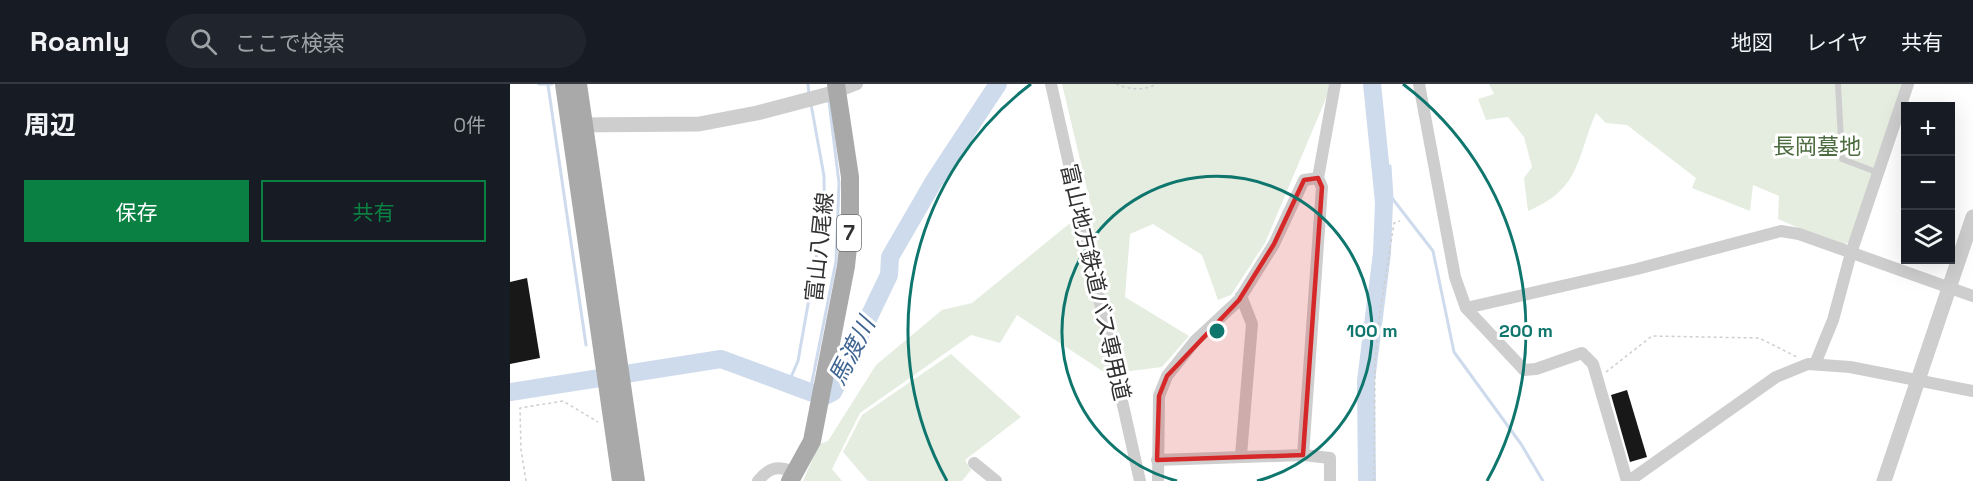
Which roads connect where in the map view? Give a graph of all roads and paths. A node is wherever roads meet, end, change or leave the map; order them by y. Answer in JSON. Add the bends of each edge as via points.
{"nodes":[{"id":1,"x":564,"y":84,"type":"edge"},
{"id":2,"x":578,"y":84,"type":"edge"},
{"id":3,"x":857,"y":84,"type":"edge"},
{"id":4,"x":1051,"y":84,"type":"edge"},
{"id":5,"x":1116,"y":84,"type":"edge"},
{"id":6,"x":1157,"y":84,"type":"edge"},
{"id":7,"x":1335,"y":84,"type":"edge"},
{"id":8,"x":1419,"y":84,"type":"edge"},
{"id":9,"x":1838,"y":84,"type":"edge"},
{"id":10,"x":1908,"y":84,"type":"edge"},
{"id":11,"x":836,"y":88,"type":"edge"},
{"id":12,"x":577,"y":125,"type":"junction"},
{"id":13,"x":1879,"y":173,"type":"junction"},
{"id":14,"x":1318,"y":178,"type":"junction"},
{"id":15,"x":1973,"y":217,"type":"edge"},
{"id":16,"x":1400,"y":221,"type":"dead end"},
{"id":17,"x":1851,"y":253,"type":"junction"},
{"id":18,"x":1949,"y":288,"type":"junction"},
{"id":19,"x":1973,"y":296,"type":"edge"},
{"id":20,"x":1241,"y":297,"type":"junction"},
{"id":21,"x":1466,"y":308,"type":"junction"},
{"id":22,"x":1812,"y":364,"type":"junction"},
{"id":23,"x":1599,"y":378,"type":"junction"},
{"id":24,"x":1917,"y":381,"type":"junction"},
{"id":25,"x":1973,"y":391,"type":"edge"},
{"id":26,"x":616,"y":392,"type":"junction"},
{"id":27,"x":599,"y":422,"type":"dead end"},
{"id":28,"x":1241,"y":455,"type":"junction"},
{"id":29,"x":1302,"y":455,"type":"junction"},
{"id":30,"x":1157,"y":460,"type":"junction"},
{"id":31,"x":974,"y":463,"type":"dead end"},
{"id":32,"x":793,"y":477,"type":"edge"},
{"id":33,"x":526,"y":481,"type":"edge"},
{"id":34,"x":621,"y":481,"type":"edge"},
{"id":35,"x":636,"y":481,"type":"edge"},
{"id":36,"x":758,"y":481,"type":"edge"},
{"id":37,"x":996,"y":481,"type":"edge"},
{"id":38,"x":1140,"y":481,"type":"edge"},
{"id":39,"x":1158,"y":481,"type":"edge"},
{"id":40,"x":1330,"y":481,"type":"edge"},
{"id":41,"x":1374,"y":481,"type":"edge"},
{"id":42,"x":1628,"y":481,"type":"edge"},
{"id":43,"x":1884,"y":481,"type":"edge"}],
"edges":[{"from":1,"to":12,"type":"main road"},
{"from":2,"to":12,"type":"main road"},
{"from":3,"to":11,"type":"street"},
{"from":4,"to":38,"type":"street","name":"富山地方鉄道バス専用道"},
{"from":5,"to":6,"type":"path","via":[[1126,89],[1148,89]]},
{"from":7,"to":14,"type":"street"},
{"from":8,"to":21,"type":"street","via":[[1455,278]]},
{"from":9,"to":13,"type":"lane","via":[[1842,159]]},
{"from":10,"to":13,"type":"street"},
{"from":11,"to":12,"type":"street","via":[[757,113],[699,124]]},
{"from":11,"to":32,"type":"main road","name":"富山八尾線","number":"7","via":[[850,177],[846,266],[812,441]]},
{"from":12,"to":26,"type":"main road"},
{"from":13,"to":17,"type":"street"},
{"from":14,"to":20,"type":"street","via":[[1304,180],[1274,244]]},
{"from":14,"to":29,"type":"street","via":[[1322,187]]},
{"from":15,"to":18,"type":"street"},
{"from":16,"to":41,"type":"path","via":[[1394,223],[1378,319]]},
{"from":17,"to":18,"type":"street"},
{"from":17,"to":21,"type":"street","via":[[1781,231]]},
{"from":17,"to":22,"type":"street","via":[[1833,320]]},
{"from":18,"to":19,"type":"street"},
{"from":18,"to":24,"type":"street"},
{"from":20,"to":28,"type":"street","via":[[1252,324]]},
{"from":20,"to":30,"type":"street","via":[[1195,341],[1167,376],[1159,396]]},
{"from":21,"to":23,"type":"street","via":[[1524,370],[1582,353]]},
{"from":22,"to":23,"type":"path","via":[[1759,338],[1652,336]]},
{"from":22,"to":24,"type":"street","via":[[1850,367]]},
{"from":22,"to":42,"type":"street","via":[[1776,376]]},
{"from":23,"to":42,"type":"street"},
{"from":24,"to":25,"type":"street"},
{"from":24,"to":43,"type":"street"},
{"from":26,"to":34,"type":"main road"},
{"from":26,"to":35,"type":"main road"},
{"from":27,"to":33,"type":"path","via":[[563,401],[520,408]]},
{"from":28,"to":29,"type":"street"},
{"from":28,"to":30,"type":"street"},
{"from":29,"to":40,"type":"street","via":[[1330,458]]},
{"from":30,"to":39,"type":"street"},
{"from":31,"to":37,"type":"street"},
{"from":32,"to":36,"type":"street","via":[[778,466],[766,470]]}]}
